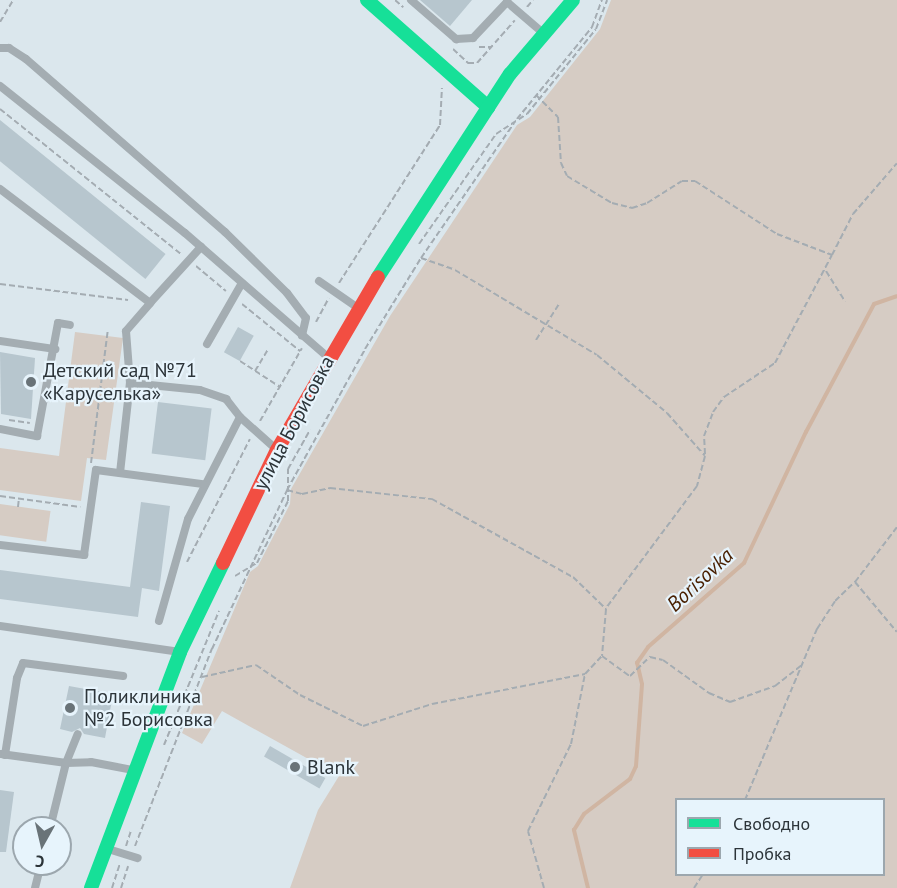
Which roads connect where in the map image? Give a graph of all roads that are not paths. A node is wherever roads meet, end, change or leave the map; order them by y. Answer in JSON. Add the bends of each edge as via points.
{"nodes":[{"id":1,"x":366,"y":0,"type":"edge"},
{"id":2,"x":411,"y":0,"type":"edge"},
{"id":3,"x":573,"y":0,"type":"edge"},
{"id":4,"x":506,"y":1,"type":"edge"},
{"id":5,"x":544,"y":34,"type":"junction"},
{"id":6,"x":0,"y":48,"type":"edge"},
{"id":7,"x":0,"y":86,"type":"edge"},
{"id":8,"x":488,"y":107,"type":"junction"},
{"id":9,"x":0,"y":189,"type":"edge"},
{"id":10,"x":201,"y":247,"type":"junction"},
{"id":11,"x":319,"y":281,"type":"dead end"},
{"id":12,"x":242,"y":283,"type":"junction"},
{"id":13,"x":150,"y":303,"type":"junction"},
{"id":14,"x":358,"y":308,"type":"junction"},
{"id":15,"x":70,"y":325,"type":"dead end"},
{"id":16,"x":304,"y":338,"type":"junction"},
{"id":17,"x":0,"y":341,"type":"edge"},
{"id":18,"x":207,"y":344,"type":"dead end"},
{"id":19,"x":55,"y":349,"type":"junction"},
{"id":20,"x":329,"y":358,"type":"junction"},
{"id":21,"x":130,"y":382,"type":"junction"},
{"id":22,"x":240,"y":417,"type":"junction"},
{"id":23,"x":0,"y":429,"type":"edge"},
{"id":24,"x":278,"y":450,"type":"junction"},
{"id":25,"x":120,"y":473,"type":"junction"},
{"id":26,"x":203,"y":484,"type":"junction"},
{"id":27,"x":0,"y":545,"type":"edge"},
{"id":28,"x":159,"y":621,"type":"dead end"},
{"id":29,"x":0,"y":626,"type":"edge"},
{"id":30,"x":180,"y":652,"type":"junction"},
{"id":31,"x":123,"y":676,"type":"dead end"},
{"id":32,"x":78,"y":734,"type":"dead end"},
{"id":33,"x":3,"y":754,"type":"edge"},
{"id":34,"x":66,"y":763,"type":"junction"},
{"id":35,"x":133,"y":770,"type":"junction"},
{"id":36,"x":53,"y":816,"type":"edge"},
{"id":37,"x":105,"y":848,"type":"junction"},
{"id":38,"x":131,"y":856,"type":"road end"},
{"id":39,"x":91,"y":888,"type":"edge"}],
"edges":[{"from":1,"to":8,"type":"street"},
{"from":2,"to":4,"type":"lane","via":[[456,39],[473,38]]},
{"from":3,"to":5,"type":"street","name":"улица Борисовка"},
{"from":4,"to":5,"type":"lane"},
{"from":5,"to":8,"type":"street","name":"улица Борисовка"},
{"from":6,"to":16,"type":"lane","via":[[9,48],[26,59],[225,232],[287,293],[306,318]]},
{"from":7,"to":10,"type":"lane"},
{"from":8,"to":14,"type":"street","name":"улица Борисовка"},
{"from":9,"to":13,"type":"lane"},
{"from":10,"to":12,"type":"lane"},
{"from":10,"to":13,"type":"lane"},
{"from":11,"to":14,"type":"lane"},
{"from":12,"to":16,"type":"lane"},
{"from":12,"to":18,"type":"lane"},
{"from":13,"to":21,"type":"lane","via":[[126,331]]},
{"from":14,"to":20,"type":"street","name":"улица Борисовка"},
{"from":15,"to":19,"type":"lane","via":[[58,323]]},
{"from":16,"to":20,"type":"lane"},
{"from":17,"to":19,"type":"lane"},
{"from":19,"to":23,"type":"lane","via":[[37,436]]},
{"from":20,"to":24,"type":"street","name":"улица Борисовка"},
{"from":21,"to":22,"type":"lane","via":[[200,390],[226,399]]},
{"from":21,"to":25,"type":"lane"},
{"from":22,"to":24,"type":"lane"},
{"from":22,"to":26,"type":"lane"},
{"from":24,"to":30,"type":"street","name":"улица Борисовка"},
{"from":25,"to":26,"type":"lane"},
{"from":25,"to":27,"type":"lane","via":[[96,470],[84,555]]},
{"from":26,"to":28,"type":"lane","via":[[188,519]]},
{"from":29,"to":30,"type":"lane"},
{"from":30,"to":35,"type":"street","name":"улица Борисовка"},
{"from":31,"to":33,"type":"lane","via":[[23,663]]},
{"from":32,"to":34,"type":"lane"},
{"from":33,"to":34,"type":"lane"},
{"from":34,"to":35,"type":"lane","via":[[91,762]]},
{"from":34,"to":36,"type":"lane"},
{"from":35,"to":37,"type":"street","name":"улица Борисовка"},
{"from":37,"to":38,"type":"lane"},
{"from":37,"to":39,"type":"street","name":"улица Борисовка"}]}
